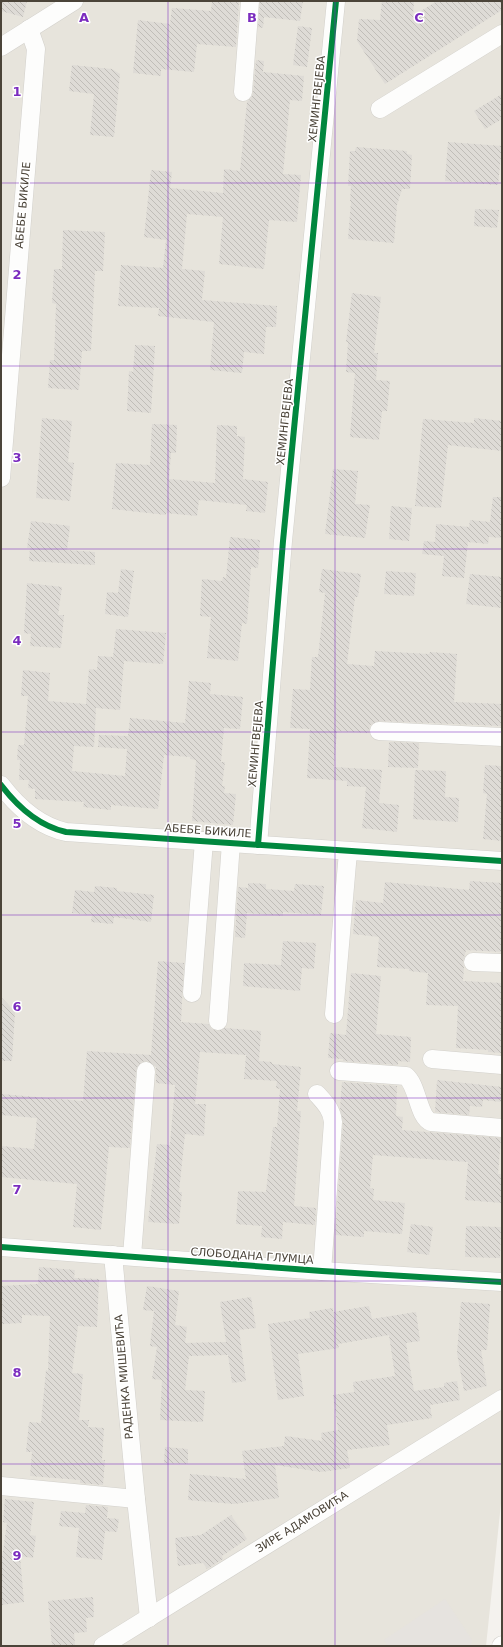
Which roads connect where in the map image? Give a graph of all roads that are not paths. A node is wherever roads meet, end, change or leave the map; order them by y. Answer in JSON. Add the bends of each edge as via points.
{"nodes":[{"id":1,"x":74,"y":1,"type":"edge"},
{"id":2,"x":250,"y":1,"type":"edge"},
{"id":3,"x":336,"y":1,"type":"edge"},
{"id":4,"x":29,"y":29,"type":"junction"},
{"id":5,"x":502,"y":34,"type":"edge"},
{"id":6,"x":1,"y":47,"type":"edge"},
{"id":7,"x":243,"y":92,"type":"dead end"},
{"id":8,"x":380,"y":109,"type":"dead end"},
{"id":9,"x":1,"y":478,"type":"edge"},
{"id":10,"x":379,"y":731,"type":"dead end"},
{"id":11,"x":502,"y":738,"type":"edge"},
{"id":12,"x":1,"y":785,"type":"edge"},
{"id":13,"x":7,"y":805,"type":"edge"},
{"id":14,"x":204,"y":841,"type":"junction"},
{"id":15,"x":230,"y":843,"type":"junction"},
{"id":16,"x":258,"y":845,"type":"junction"},
{"id":17,"x":348,"y":852,"type":"junction"},
{"id":18,"x":502,"y":861,"type":"edge"},
{"id":19,"x":473,"y":962,"type":"dead end"},
{"id":20,"x":502,"y":963,"type":"edge"},
{"id":21,"x":192,"y":993,"type":"dead end"},
{"id":22,"x":334,"y":1014,"type":"dead end"},
{"id":23,"x":218,"y":1021,"type":"dead end"},
{"id":24,"x":432,"y":1059,"type":"dead end"},
{"id":25,"x":502,"y":1065,"type":"edge"},
{"id":26,"x":146,"y":1071,"type":"dead end"},
{"id":27,"x":339,"y":1071,"type":"dead end"},
{"id":28,"x":317,"y":1094,"type":"dead end"},
{"id":29,"x":502,"y":1128,"type":"edge"},
{"id":30,"x":1,"y":1247,"type":"edge"},
{"id":31,"x":113,"y":1255,"type":"junction"},
{"id":32,"x":132,"y":1256,"type":"junction"},
{"id":33,"x":322,"y":1271,"type":"junction"},
{"id":34,"x":502,"y":1282,"type":"edge"},
{"id":35,"x":502,"y":1398,"type":"edge"},
{"id":36,"x":1,"y":1486,"type":"edge"},
{"id":37,"x":136,"y":1499,"type":"junction"},
{"id":38,"x":149,"y":1618,"type":"junction"},
{"id":39,"x":103,"y":1646,"type":"edge"}],
"edges":[{"from":1,"to":4,"type":"street"},
{"from":2,"to":7,"type":"street"},
{"from":3,"to":16,"type":"street","name":"ХЕМИНГВЕЈЕВА","via":[[283,541]]},
{"from":4,"to":6,"type":"street"},
{"from":4,"to":9,"type":"street","name":"АБЕБЕ БИКИЛЕ","via":[[36,49]]},
{"from":5,"to":8,"type":"street"},
{"from":10,"to":11,"type":"street"},
{"from":12,"to":13,"type":"street","name":"АБЕБЕ БИКИЛЕ"},
{"from":13,"to":14,"type":"street","name":"АБЕБЕ БИКИЛЕ","via":[[48,826],[66,832]]},
{"from":14,"to":15,"type":"street","name":"АБЕБЕ БИКИЛЕ"},
{"from":14,"to":21,"type":"street"},
{"from":15,"to":16,"type":"street","name":"АБЕБЕ БИКИЛЕ"},
{"from":15,"to":23,"type":"street"},
{"from":16,"to":17,"type":"street","name":"АБЕБЕ БИКИЛЕ"},
{"from":17,"to":18,"type":"street","name":"АБЕБЕ БИКИЛЕ"},
{"from":17,"to":22,"type":"street"},
{"from":19,"to":20,"type":"street"},
{"from":24,"to":25,"type":"street"},
{"from":26,"to":32,"type":"street"},
{"from":27,"to":29,"type":"street","via":[[406,1076],[412,1083],[428,1121]]},
{"from":28,"to":33,"type":"street","name":"СЛОБОДАНА ГЛУМЦА","via":[[332,1114],[333,1122]]},
{"from":30,"to":31,"type":"street","name":"СЛОБОДАНА ГЛУМЦА"},
{"from":31,"to":32,"type":"street","name":"СЛОБОДАНА ГЛУМЦА"},
{"from":31,"to":37,"type":"street","name":"РАДЕНКА МИШЕВИЋА"},
{"from":32,"to":33,"type":"street","name":"СЛОБОДАНА ГЛУМЦА"},
{"from":33,"to":34,"type":"street","name":"СЛОБОДАНА ГЛУМЦА"},
{"from":35,"to":38,"type":"street","name":"ЗИРЕ АДАМОВИЋА"},
{"from":36,"to":37,"type":"street"},
{"from":37,"to":38,"type":"street","name":"РАДЕНКА МИШЕВИЋА"},
{"from":38,"to":39,"type":"street","name":"ЗИРЕ АДАМОВИЋА"}]}
